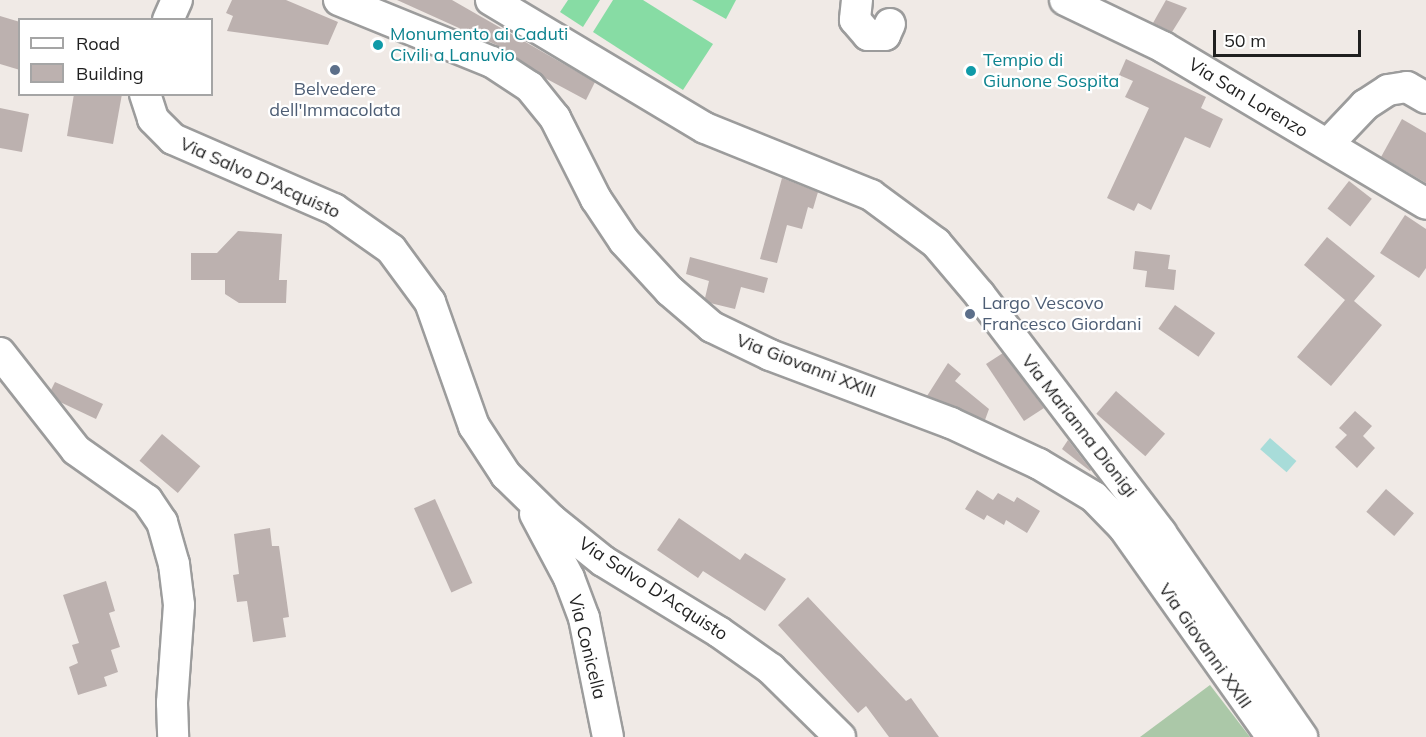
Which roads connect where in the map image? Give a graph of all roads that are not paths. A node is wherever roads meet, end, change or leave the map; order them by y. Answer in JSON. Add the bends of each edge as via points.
{"nodes":[{"id":1,"x":177,"y":0,"type":"edge"},
{"id":2,"x":339,"y":0,"type":"edge"},
{"id":3,"x":491,"y":0,"type":"edge"},
{"id":4,"x":857,"y":0,"type":"edge"},
{"id":5,"x":1065,"y":0,"type":"edge"},
{"id":6,"x":373,"y":6,"type":"edge"},
{"id":7,"x":169,"y":18,"type":"edge"},
{"id":8,"x":890,"y":24,"type":"dead end"},
{"id":9,"x":146,"y":96,"type":"edge"},
{"id":10,"x":1426,"y":98,"type":"edge"},
{"id":11,"x":1328,"y":144,"type":"junction"},
{"id":12,"x":1426,"y":204,"type":"edge"},
{"id":13,"x":0,"y":353,"type":"edge"},
{"id":14,"x":525,"y":495,"type":"junction"},
{"id":15,"x":173,"y":737,"type":"edge"},
{"id":16,"x":608,"y":737,"type":"edge"},
{"id":17,"x":840,"y":737,"type":"edge"},
{"id":18,"x":1272,"y":737,"type":"edge"},
{"id":19,"x":1302,"y":737,"type":"edge"}],
"edges":[{"from":1,"to":7,"type":"street"},
{"from":2,"to":6,"type":"street","name":"Via Giovanni XXIII"},
{"from":3,"to":19,"type":"street","name":"Via Marianna Dionigi","via":[[705,128],[876,198],[936,243],[980,294],[1161,532]]},
{"from":4,"to":8,"type":"street","via":[[855,20],[868,35],[885,35]]},
{"from":5,"to":11,"type":"street","name":"Via San Lorenzo","via":[[1139,34]]},
{"from":6,"to":18,"type":"street","name":"Via Giovanni XXIII","via":[[492,62],[530,87],[555,118],[592,194],[617,232],[661,283],[705,322],[770,355],[951,423],[1039,464],[1094,496],[1124,528]]},
{"from":9,"to":14,"type":"street","name":"Via Salvo D'Acquisto","via":[[153,119],[172,139],[334,209],[374,234],[399,256],[430,302],[478,436]]},
{"from":10,"to":11,"type":"street","via":[[1407,87],[1388,90],[1356,113]]},
{"from":11,"to":12,"type":"street","name":"Via San Lorenzo"},
{"from":13,"to":15,"type":"street","via":[[76,450],[147,500],[162,522],[174,564],[179,605]]},
{"from":14,"to":16,"type":"street","name":"Via Conicella","via":[[579,604]]},
{"from":14,"to":17,"type":"street","name":"Via Salvo D'Acquisto","via":[[608,565],[719,632],[771,669]]}]}
